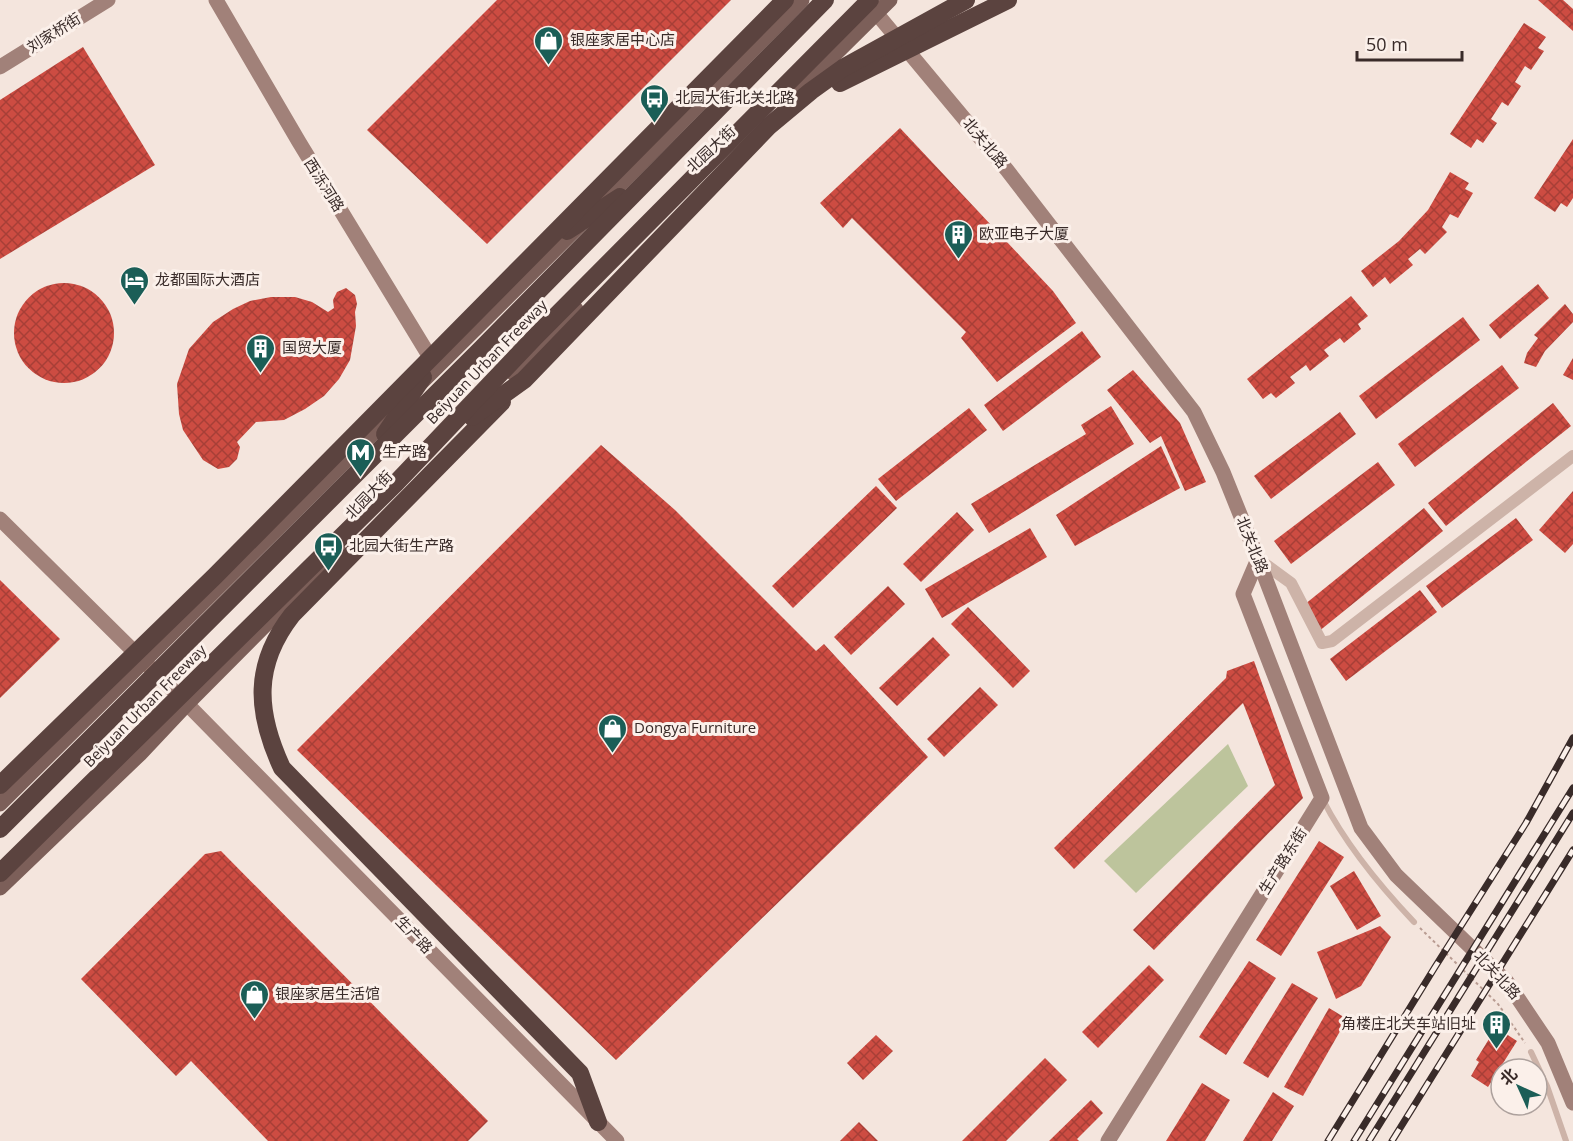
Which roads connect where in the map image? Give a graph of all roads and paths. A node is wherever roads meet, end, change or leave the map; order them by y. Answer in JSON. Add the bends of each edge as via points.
{"nodes":[{"id":1,"x":108,"y":0,"type":"edge"},
{"id":2,"x":216,"y":0,"type":"edge"},
{"id":3,"x":785,"y":0,"type":"edge"},
{"id":4,"x":802,"y":0,"type":"edge"},
{"id":5,"x":825,"y":0,"type":"edge"},
{"id":6,"x":890,"y":0,"type":"edge"},
{"id":7,"x":966,"y":0,"type":"edge"},
{"id":8,"x":1008,"y":0,"type":"edge"},
{"id":9,"x":873,"y":7,"type":"edge"},
{"id":10,"x":0,"y":67,"type":"edge"},
{"id":11,"x":769,"y":126,"type":"junction"},
{"id":12,"x":647,"y":180,"type":"junction"},
{"id":13,"x":660,"y":212,"type":"junction"},
{"id":14,"x":537,"y":250,"type":"junction"},
{"id":15,"x":591,"y":313,"type":"junction"},
{"id":16,"x":448,"y":340,"type":"junction"},
{"id":17,"x":436,"y":367,"type":"junction"},
{"id":18,"x":524,"y":380,"type":"junction"},
{"id":19,"x":1573,"y":456,"type":"edge"},
{"id":20,"x":362,"y":468,"type":"junction"},
{"id":21,"x":396,"y":483,"type":"junction"},
{"id":22,"x":0,"y":519,"type":"edge"},
{"id":23,"x":1258,"y":559,"type":"junction"},
{"id":24,"x":142,"y":660,"type":"junction"},
{"id":25,"x":187,"y":704,"type":"junction"},
{"id":26,"x":0,"y":785,"type":"edge"},
{"id":27,"x":1322,"y":798,"type":"junction"},
{"id":28,"x":0,"y":804,"type":"edge"},
{"id":29,"x":0,"y":829,"type":"edge"},
{"id":30,"x":0,"y":873,"type":"edge"},
{"id":31,"x":0,"y":888,"type":"edge"},
{"id":32,"x":1414,"y":922,"type":"joint"},
{"id":33,"x":1531,"y":1052,"type":"joint"},
{"id":34,"x":1534,"y":1057,"type":"edge"},
{"id":35,"x":1549,"y":1092,"type":"edge"},
{"id":36,"x":1573,"y":1103,"type":"edge"},
{"id":37,"x":598,"y":1122,"type":"junction"},
{"id":38,"x":617,"y":1141,"type":"edge"},
{"id":39,"x":1108,"y":1141,"type":"edge"},
{"id":40,"x":1566,"y":1141,"type":"edge"}],
"edges":[{"from":1,"to":10,"type":"street","name":"刘家桥街"},
{"from":2,"to":17,"type":"street","name":"西泺河路"},
{"from":3,"to":14,"type":"highway","bridge":true},
{"from":4,"to":17,"type":"main road"},
{"from":5,"to":12,"type":"highway","name":"Beiyuan Urban Freeway","bridge":true},
{"from":6,"to":9,"type":"main road","name":"北园大街"},
{"from":7,"to":11,"type":"highway","bridge":true,"via":[[843,68]]},
{"from":8,"to":11,"type":"highway","bridge":true,"via":[[844,81]]},
{"from":9,"to":13,"type":"highway","name":"Beiyuan Urban Freeway","bridge":true},
{"from":9,"to":23,"type":"street","name":"北关北路","via":[[1007,170],[1194,411]]},
{"from":9,"to":25,"type":"main road","name":"北园大街","via":[[827,64],[677,204]]},
{"from":11,"to":15,"type":"highway","bridge":true},
{"from":12,"to":14,"type":"highway","bridge":true},
{"from":12,"to":20,"type":"highway","name":"Beiyuan Urban Freeway","bridge":true},
{"from":13,"to":15,"type":"highway","bridge":true},
{"from":13,"to":21,"type":"highway","name":"Beiyuan Urban Freeway","bridge":true},
{"from":14,"to":16,"type":"highway","bridge":true},
{"from":15,"to":18,"type":"highway","bridge":true},
{"from":16,"to":20,"type":"highway","bridge":true},
{"from":16,"to":26,"type":"highway","bridge":true,"via":[[215,576]]},
{"from":17,"to":24,"type":"main road","via":[[256,552]]},
{"from":18,"to":21,"type":"highway","bridge":true,"via":[[483,407]]},
{"from":18,"to":37,"type":"highway","bridge":true,"via":[[292,615],[272,647],[262,694],[269,736],[282,768],[580,1073]]},
{"from":19,"to":23,"type":"street","via":[[1332,641],[1322,643],[1292,583]]},
{"from":20,"to":29,"type":"highway","name":"Beiyuan Urban Freeway","bridge":true},
{"from":21,"to":30,"type":"highway","name":"Beiyuan Urban Freeway","bridge":true},
{"from":22,"to":24,"type":"street"},
{"from":23,"to":27,"type":"street","via":[[1243,594]]},
{"from":23,"to":36,"type":"street","name":"北关北路","via":[[1361,828],[1396,875],[1507,982],[1548,1043]]},
{"from":24,"to":25,"type":"street","name":"生产路"},
{"from":24,"to":28,"type":"main road"},
{"from":25,"to":31,"type":"main road","name":"北园大街"},
{"from":25,"to":37,"type":"street","name":"生产路"},
{"from":27,"to":32,"type":"lane","via":[[1364,865]]},
{"from":27,"to":39,"type":"street","name":"生产路东街"},
{"from":32,"to":33,"type":"path","via":[[1498,1004]]},
{"from":33,"to":34,"type":"lane"},
{"from":35,"to":40,"type":"lane"},
{"from":37,"to":38,"type":"street","name":"生产路"}]}
